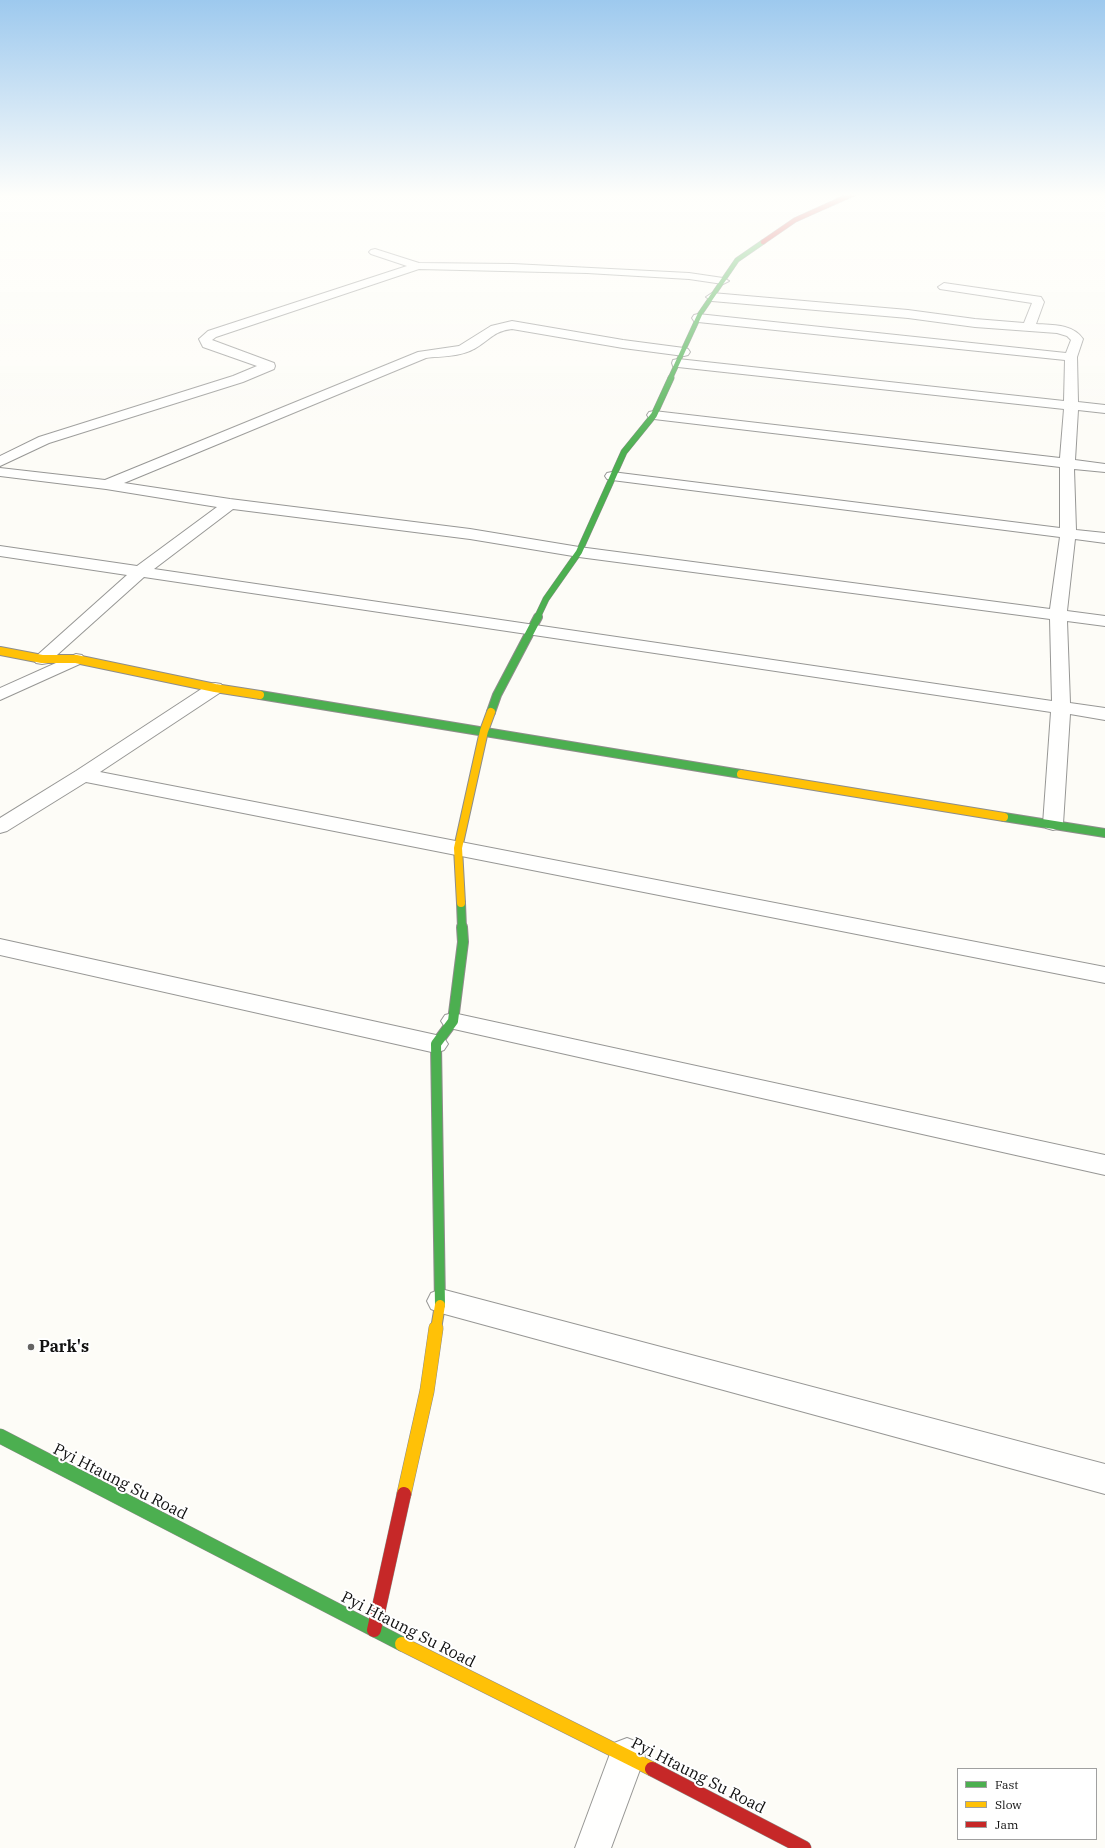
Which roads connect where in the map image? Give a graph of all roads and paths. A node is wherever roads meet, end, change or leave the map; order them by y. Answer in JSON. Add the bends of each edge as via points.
{"nodes":[{"id":1,"x":375,"y":280,"type":"edge"},
{"id":2,"x":718,"y":280,"type":"edge"},
{"id":3,"x":723,"y":281,"type":"joint"},
{"id":4,"x":944,"y":287,"type":"dead end"},
{"id":5,"x":712,"y":297,"type":"junction"},
{"id":6,"x":698,"y":318,"type":"junction"},
{"id":7,"x":1029,"y":327,"type":"junction"},
{"id":8,"x":681,"y":357,"type":"junction"},
{"id":9,"x":1071,"y":357,"type":"junction"},
{"id":10,"x":1071,"y":406,"type":"junction"},
{"id":11,"x":1105,"y":409,"type":"edge"},
{"id":12,"x":654,"y":415,"type":"junction"},
{"id":13,"x":0,"y":462,"type":"edge"},
{"id":14,"x":1067,"y":464,"type":"junction"},
{"id":15,"x":1105,"y":468,"type":"edge"},
{"id":16,"x":0,"y":472,"type":"edge"},
{"id":17,"x":612,"y":476,"type":"junction"},
{"id":18,"x":106,"y":485,"type":"junction"},
{"id":19,"x":230,"y":504,"type":"junction"},
{"id":20,"x":1068,"y":533,"type":"junction"},
{"id":21,"x":1105,"y":538,"type":"edge"},
{"id":22,"x":0,"y":551,"type":"edge"},
{"id":23,"x":579,"y":552,"type":"junction"},
{"id":24,"x":140,"y":572,"type":"junction"},
{"id":25,"x":1058,"y":614,"type":"junction"},
{"id":26,"x":1105,"y":620,"type":"edge"},
{"id":27,"x":532,"y":630,"type":"junction"},
{"id":28,"x":0,"y":651,"type":"edge"},
{"id":29,"x":42,"y":659,"type":"junction"},
{"id":30,"x":76,"y":659,"type":"junction"},
{"id":31,"x":215,"y":688,"type":"junction"},
{"id":32,"x":0,"y":695,"type":"edge"},
{"id":33,"x":1061,"y":708,"type":"junction"},
{"id":34,"x":1105,"y":714,"type":"edge"},
{"id":35,"x":484,"y":732,"type":"junction"},
{"id":36,"x":83,"y":775,"type":"junction"},
{"id":37,"x":1053,"y":824,"type":"junction"},
{"id":38,"x":0,"y":827,"type":"edge"},
{"id":39,"x":1105,"y":833,"type":"edge"},
{"id":40,"x":458,"y":848,"type":"junction"},
{"id":41,"x":0,"y":947,"type":"edge"},
{"id":42,"x":1105,"y":975,"type":"edge"},
{"id":43,"x":453,"y":1020,"type":"junction"},
{"id":44,"x":436,"y":1044,"type":"junction"},
{"id":45,"x":1105,"y":1165,"type":"edge"},
{"id":46,"x":441,"y":1300,"type":"junction"},
{"id":47,"x":0,"y":1436,"type":"edge"},
{"id":48,"x":1105,"y":1478,"type":"edge"},
{"id":49,"x":374,"y":1630,"type":"junction"},
{"id":50,"x":627,"y":1756,"type":"junction"},
{"id":51,"x":593,"y":1848,"type":"edge"},
{"id":52,"x":804,"y":1848,"type":"edge"}],
"edges":[{"from":1,"to":13,"type":"street","via":[[212,334],[205,339],[207,344],[269,366],[238,379],[44,440]]},
{"from":2,"to":3,"type":"street"},
{"from":3,"to":5,"type":"main road"},
{"from":4,"to":7,"type":"street","via":[[1038,301]]},
{"from":5,"to":6,"type":"main road"},
{"from":5,"to":7,"type":"street"},
{"from":6,"to":8,"type":"main road"},
{"from":6,"to":9,"type":"street"},
{"from":7,"to":9,"type":"street","via":[[1058,329],[1070,333],[1077,339]]},
{"from":8,"to":10,"type":"street","via":[[778,373]]},
{"from":8,"to":12,"type":"main road"},
{"from":8,"to":18,"type":"street","via":[[623,344],[502,325],[492,328],[463,349],[423,355]]},
{"from":9,"to":10,"type":"street"},
{"from":10,"to":11,"type":"street"},
{"from":10,"to":14,"type":"street"},
{"from":12,"to":14,"type":"street"},
{"from":12,"to":17,"type":"main road","via":[[624,452]]},
{"from":14,"to":15,"type":"street"},
{"from":14,"to":20,"type":"street"},
{"from":16,"to":18,"type":"street"},
{"from":17,"to":20,"type":"street"},
{"from":17,"to":23,"type":"main road"},
{"from":18,"to":19,"type":"street"},
{"from":19,"to":23,"type":"street","via":[[470,534]]},
{"from":19,"to":24,"type":"street"},
{"from":20,"to":21,"type":"street"},
{"from":20,"to":25,"type":"street"},
{"from":22,"to":24,"type":"street"},
{"from":23,"to":25,"type":"street"},
{"from":23,"to":27,"type":"main road","via":[[546,599]]},
{"from":24,"to":27,"type":"street"},
{"from":24,"to":29,"type":"street"},
{"from":25,"to":26,"type":"street"},
{"from":25,"to":33,"type":"street"},
{"from":27,"to":33,"type":"street"},
{"from":27,"to":35,"type":"main road","via":[[496,695]]},
{"from":28,"to":29,"type":"main road"},
{"from":29,"to":30,"type":"main road"},
{"from":30,"to":31,"type":"main road"},
{"from":30,"to":32,"type":"street"},
{"from":31,"to":35,"type":"main road"},
{"from":31,"to":36,"type":"street"},
{"from":33,"to":34,"type":"street"},
{"from":33,"to":37,"type":"street"},
{"from":35,"to":37,"type":"main road"},
{"from":35,"to":40,"type":"main road"},
{"from":36,"to":38,"type":"street"},
{"from":36,"to":40,"type":"street"},
{"from":37,"to":39,"type":"main road"},
{"from":40,"to":42,"type":"street"},
{"from":40,"to":43,"type":"main road","via":[[463,942]]},
{"from":41,"to":44,"type":"street"},
{"from":43,"to":44,"type":"main road"},
{"from":43,"to":45,"type":"street"},
{"from":44,"to":46,"type":"main road"},
{"from":46,"to":48,"type":"street"},
{"from":46,"to":49,"type":"main road","via":[[427,1391]]},
{"from":47,"to":49,"type":"main road","name":"Pyi Htaung Su Road"},
{"from":49,"to":50,"type":"main road","name":"Pyi Htaung Su Road"},
{"from":50,"to":51,"type":"street"},
{"from":50,"to":52,"type":"main road","name":"Pyi Htaung Su Road"}]}
